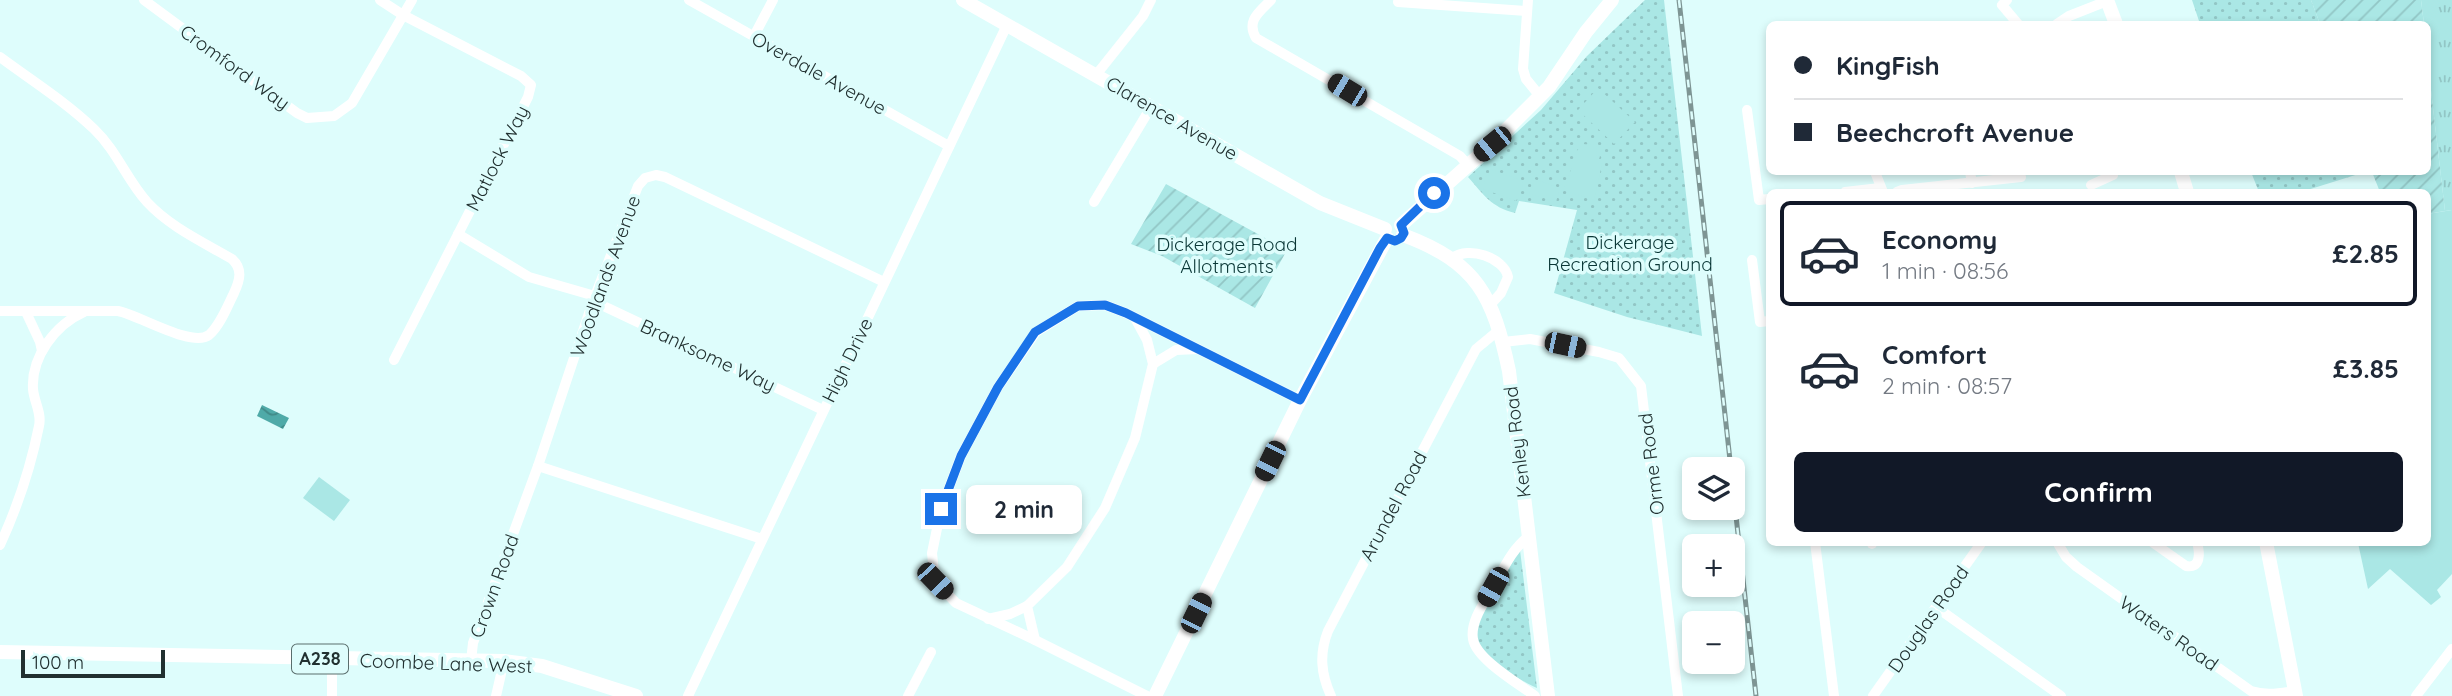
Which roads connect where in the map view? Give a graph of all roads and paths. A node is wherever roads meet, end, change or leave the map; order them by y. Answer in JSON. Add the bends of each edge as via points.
{"nodes":[{"id":1,"x":144,"y":0,"type":"edge"},
{"id":2,"x":380,"y":0,"type":"edge"},
{"id":3,"x":412,"y":0,"type":"edge"},
{"id":4,"x":689,"y":0,"type":"edge"},
{"id":5,"x":773,"y":0,"type":"edge"},
{"id":6,"x":963,"y":0,"type":"edge"},
{"id":7,"x":1151,"y":0,"type":"edge"},
{"id":8,"x":1271,"y":0,"type":"edge"},
{"id":9,"x":1612,"y":0,"type":"edge"},
{"id":10,"x":2007,"y":0,"type":"edge"},
{"id":11,"x":2107,"y":1,"type":"edge"},
{"id":12,"x":1398,"y":2,"type":"dead end"},
{"id":13,"x":1527,"y":5,"type":"edge"},
{"id":14,"x":403,"y":15,"type":"junction"},
{"id":15,"x":2015,"y":21,"type":"edge"},
{"id":16,"x":2062,"y":21,"type":"edge"},
{"id":17,"x":2115,"y":21,"type":"edge"},
{"id":18,"x":1007,"y":25,"type":"junction"},
{"id":19,"x":754,"y":36,"type":"junction"},
{"id":20,"x":3,"y":59,"type":"edge"},
{"id":21,"x":0,"y":72,"type":"edge"},
{"id":22,"x":1096,"y":75,"type":"junction"},
{"id":23,"x":1539,"y":95,"type":"junction"},
{"id":24,"x":1151,"y":107,"type":"junction"},
{"id":25,"x":1747,"y":110,"type":"dead end"},
{"id":26,"x":949,"y":146,"type":"junction"},
{"id":27,"x":1467,"y":164,"type":"junction"},
{"id":28,"x":2113,"y":175,"type":"edge"},
{"id":29,"x":1971,"y":177,"type":"edge"},
{"id":30,"x":2021,"y":177,"type":"dead end"},
{"id":31,"x":2091,"y":185,"type":"dead end"},
{"id":32,"x":1912,"y":189,"type":"edge"},
{"id":33,"x":1766,"y":199,"type":"edge"},
{"id":34,"x":1094,"y":202,"type":"dead end"},
{"id":35,"x":1402,"y":230,"type":"junction"},
{"id":36,"x":1386,"y":233,"type":"junction"},
{"id":37,"x":458,"y":234,"type":"junction"},
{"id":38,"x":1453,"y":258,"type":"junction"},
{"id":39,"x":1752,"y":260,"type":"dead end"},
{"id":40,"x":884,"y":282,"type":"junction"},
{"id":41,"x":594,"y":298,"type":"junction"},
{"id":42,"x":1490,"y":305,"type":"junction"},
{"id":43,"x":91,"y":309,"type":"junction"},
{"id":44,"x":0,"y":311,"type":"edge"},
{"id":45,"x":26,"y":312,"type":"junction"},
{"id":46,"x":1135,"y":318,"type":"junction"},
{"id":47,"x":1766,"y":321,"type":"edge"},
{"id":48,"x":1501,"y":336,"type":"junction"},
{"id":49,"x":1200,"y":349,"type":"junction"},
{"id":50,"x":42,"y":351,"type":"junction"},
{"id":51,"x":394,"y":360,"type":"dead end"},
{"id":52,"x":1153,"y":364,"type":"junction"},
{"id":53,"x":1300,"y":400,"type":"junction"},
{"id":54,"x":823,"y":410,"type":"junction"},
{"id":55,"x":538,"y":466,"type":"junction"},
{"id":56,"x":521,"y":513,"type":"joint"},
{"id":57,"x":1528,"y":537,"type":"junction"},
{"id":58,"x":762,"y":539,"type":"junction"},
{"id":59,"x":0,"y":545,"type":"edge"},
{"id":60,"x":1815,"y":546,"type":"edge"},
{"id":61,"x":1979,"y":546,"type":"edge"},
{"id":62,"x":2059,"y":546,"type":"edge"},
{"id":63,"x":2158,"y":546,"type":"edge"},
{"id":64,"x":2198,"y":546,"type":"edge"},
{"id":65,"x":2267,"y":546,"type":"edge"},
{"id":66,"x":1027,"y":606,"type":"junction"},
{"id":67,"x":1936,"y":607,"type":"junction"},
{"id":68,"x":988,"y":619,"type":"junction"},
{"id":69,"x":1035,"y":640,"type":"junction"},
{"id":70,"x":2452,"y":649,"type":"edge"},
{"id":71,"x":0,"y":652,"type":"edge"},
{"id":72,"x":931,"y":652,"type":"dead end"},
{"id":73,"x":332,"y":659,"type":"junction"},
{"id":74,"x":471,"y":661,"type":"junction"},
{"id":75,"x":504,"y":661,"type":"junction"},
{"id":76,"x":2249,"y":693,"type":"edge"},
{"id":77,"x":2296,"y":694,"type":"edge"},
{"id":78,"x":1876,"y":695,"type":"edge"},
{"id":79,"x":332,"y":696,"type":"edge"},
{"id":80,"x":496,"y":696,"type":"edge"},
{"id":81,"x":636,"y":696,"type":"edge"},
{"id":82,"x":688,"y":696,"type":"edge"},
{"id":83,"x":908,"y":696,"type":"edge"},
{"id":84,"x":1147,"y":696,"type":"edge"},
{"id":85,"x":1155,"y":696,"type":"edge"},
{"id":86,"x":1331,"y":696,"type":"edge"},
{"id":87,"x":1535,"y":696,"type":"edge"},
{"id":88,"x":1548,"y":696,"type":"edge"},
{"id":89,"x":1678,"y":696,"type":"edge"},
{"id":90,"x":1834,"y":696,"type":"edge"},
{"id":91,"x":2061,"y":696,"type":"edge"},
{"id":92,"x":2416,"y":696,"type":"edge"}],
"edges":[{"from":1,"to":14,"type":"street","name":"Cromford Way","via":[[307,118],[334,116],[352,103]]},
{"from":2,"to":14,"type":"street"},
{"from":3,"to":14,"type":"street","name":"Cromford Way"},
{"from":4,"to":19,"type":"street","name":"Overdale Avenue"},
{"from":5,"to":19,"type":"street"},
{"from":6,"to":18,"type":"street","name":"Clarence Avenue"},
{"from":7,"to":22,"type":"street"},
{"from":8,"to":27,"type":"street","via":[[1252,22],[1256,38]]},
{"from":9,"to":23,"type":"street","via":[[1555,80]]},
{"from":10,"to":15,"type":"street","via":[[2002,5]]},
{"from":11,"to":16,"type":"street"},
{"from":11,"to":17,"type":"street"},
{"from":12,"to":13,"type":"street"},
{"from":13,"to":23,"type":"street","via":[[1523,69]]},
{"from":14,"to":37,"type":"street","name":"Matlock Way","via":[[531,85]]},
{"from":18,"to":22,"type":"street","name":"Clarence Avenue"},
{"from":18,"to":26,"type":"street","name":"High Drive"},
{"from":19,"to":26,"type":"street","name":"Overdale Avenue"},
{"from":20,"to":21,"type":"street"},
{"from":20,"to":43,"type":"street","via":[[94,129],[157,212],[237,264],[240,272],[209,335],[194,339],[127,313]]},
{"from":22,"to":24,"type":"street","name":"Clarence Avenue"},
{"from":23,"to":27,"type":"street"},
{"from":24,"to":34,"type":"street"},
{"from":24,"to":36,"type":"street","name":"Clarence Avenue","via":[[1331,208]]},
{"from":25,"to":33,"type":"street","via":[[1759,200]]},
{"from":26,"to":40,"type":"street","name":"High Drive"},
{"from":27,"to":35,"type":"street"},
{"from":28,"to":31,"type":"street"},
{"from":29,"to":30,"type":"street"},
{"from":29,"to":32,"type":"street"},
{"from":35,"to":36,"type":"street","via":[[1395,241]]},
{"from":35,"to":38,"type":"street","name":"Kenley Road"},
{"from":36,"to":53,"type":"street"},
{"from":37,"to":41,"type":"street","name":"Branksome Way","via":[[529,277]]},
{"from":37,"to":51,"type":"street","name":"Matlock Way"},
{"from":38,"to":42,"type":"street","name":"Kenley Road","via":[[1473,277]]},
{"from":38,"to":42,"type":"street","via":[[1468,253],[1496,260],[1505,268],[1508,277]]},
{"from":39,"to":47,"type":"street","via":[[1760,322]]},
{"from":40,"to":41,"type":"street","name":"Woodlands Avenue","via":[[656,175],[638,186]]},
{"from":40,"to":54,"type":"street","name":"High Drive"},
{"from":41,"to":54,"type":"street","name":"Branksome Way"},
{"from":41,"to":55,"type":"street","name":"Woodlands Avenue"},
{"from":42,"to":48,"type":"street","name":"Kenley Road"},
{"from":43,"to":45,"type":"street"},
{"from":43,"to":50,"type":"street","via":[[62,326]]},
{"from":44,"to":45,"type":"street"},
{"from":45,"to":50,"type":"street"},
{"from":46,"to":49,"type":"street"},
{"from":46,"to":52,"type":"street"},
{"from":46,"to":68,"type":"street","via":[[1105,305],[1078,306],[1035,332],[998,387],[961,456],[941,509],[933,553],[935,581],[956,603]]},
{"from":48,"to":57,"type":"street","name":"Kenley Road"},
{"from":48,"to":86,"type":"street","name":"Arundel Road","via":[[1476,349],[1328,631],[1321,654]]},
{"from":48,"to":89,"type":"street","name":"Orme Road","via":[[1619,358],[1641,386]]},
{"from":49,"to":52,"type":"street","via":[[1176,350]]},
{"from":49,"to":53,"type":"street"},
{"from":50,"to":59,"type":"street","via":[[33,387],[40,424]]},
{"from":52,"to":66,"type":"street","via":[[1135,438],[1105,508],[1068,567]]},
{"from":53,"to":85,"type":"street"},
{"from":54,"to":58,"type":"street","name":"High Drive"},
{"from":55,"to":56,"type":"street","name":"Woodlands Avenue"},
{"from":55,"to":58,"type":"street"},
{"from":56,"to":74,"type":"street","name":"Crown Road","via":[[473,643]]},
{"from":57,"to":87,"type":"street","via":[[1516,547],[1482,607],[1473,640],[1482,656]]},
{"from":57,"to":88,"type":"street","name":"Kenley Road"},
{"from":58,"to":82,"type":"street","name":"High Drive"},
{"from":60,"to":90,"type":"street"},
{"from":61,"to":67,"type":"street","name":"Douglas Road"},
{"from":62,"to":76,"type":"street","name":"Waters Road","via":[[2077,567]]},
{"from":63,"to":64,"type":"street","via":[[2192,567],[2200,555]]},
{"from":65,"to":77,"type":"street"},
{"from":66,"to":68,"type":"street"},
{"from":66,"to":69,"type":"street"},
{"from":67,"to":78,"type":"street","name":"Douglas Road"},
{"from":67,"to":91,"type":"street"},
{"from":68,"to":69,"type":"street"},
{"from":69,"to":84,"type":"street"},
{"from":70,"to":92,"type":"street"},
{"from":71,"to":73,"type":"street","name":"Coombe Lane West","number":"A238"},
{"from":72,"to":83,"type":"street"},
{"from":73,"to":74,"type":"street","name":"Coombe Lane West","number":"A238"},
{"from":73,"to":79,"type":"street"},
{"from":74,"to":75,"type":"street","name":"Coombe Lane West","number":"A238"},
{"from":75,"to":80,"type":"street"},
{"from":75,"to":81,"type":"street","name":"Coombe Lane West","number":"A238","via":[[542,666]]},
{"from":76,"to":77,"type":"street","name":"Waters Road"}]}
